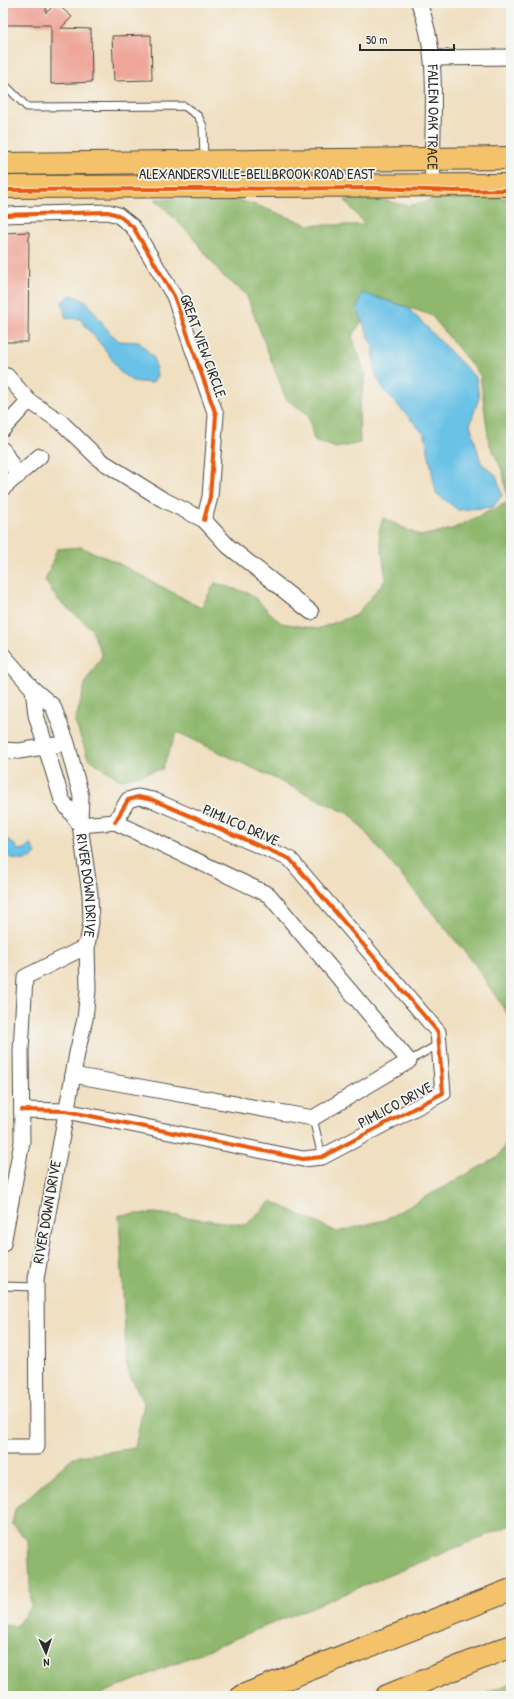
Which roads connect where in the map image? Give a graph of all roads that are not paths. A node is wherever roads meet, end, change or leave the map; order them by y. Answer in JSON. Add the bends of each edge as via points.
{"nodes":[{"id":1,"x":419,"y":3,"type":"edge"},
{"id":2,"x":511,"y":56,"type":"edge"},
{"id":3,"x":433,"y":58,"type":"junction"},
{"id":4,"x":3,"y":83,"type":"edge"},
{"id":5,"x":432,"y":158,"type":"junction"},
{"id":6,"x":511,"y":158,"type":"edge"},
{"id":7,"x":204,"y":162,"type":"junction"},
{"id":8,"x":3,"y":164,"type":"edge"},
{"id":9,"x":433,"y":185,"type":"junction"},
{"id":10,"x":511,"y":185,"type":"edge"},
{"id":11,"x":3,"y":187,"type":"edge"},
{"id":12,"x":204,"y":187,"type":"junction"},
{"id":13,"x":3,"y":215,"type":"edge"},
{"id":14,"x":3,"y":375,"type":"edge"},
{"id":15,"x":29,"y":401,"type":"junction"},
{"id":16,"x":3,"y":429,"type":"edge"},
{"id":17,"x":3,"y":450,"type":"edge"},
{"id":18,"x":40,"y":456,"type":"dead end"},
{"id":19,"x":18,"y":476,"type":"junction"},
{"id":20,"x":3,"y":488,"type":"edge"},
{"id":21,"x":204,"y":520,"type":"junction"},
{"id":22,"x":311,"y":612,"type":"dead end"},
{"id":23,"x":3,"y":655,"type":"edge"},
{"id":24,"x":33,"y":689,"type":"junction"},
{"id":25,"x":67,"y":743,"type":"junction"},
{"id":26,"x":46,"y":747,"type":"junction"},
{"id":27,"x":3,"y":750,"type":"edge"},
{"id":28,"x":115,"y":822,"type":"junction"},
{"id":29,"x":80,"y":825,"type":"junction"},
{"id":30,"x":87,"y":946,"type":"junction"},
{"id":31,"x":439,"y":1044,"type":"junction"},
{"id":32,"x":409,"y":1061,"type":"junction"},
{"id":33,"x":72,"y":1075,"type":"junction"},
{"id":34,"x":22,"y":1110,"type":"junction"},
{"id":35,"x":66,"y":1112,"type":"junction"},
{"id":36,"x":313,"y":1118,"type":"junction"},
{"id":37,"x":322,"y":1157,"type":"junction"},
{"id":38,"x":3,"y":1244,"type":"edge"},
{"id":39,"x":3,"y":1286,"type":"edge"},
{"id":40,"x":36,"y":1286,"type":"junction"},
{"id":41,"x":3,"y":1447,"type":"edge"},
{"id":42,"x":511,"y":1590,"type":"edge"},
{"id":43,"x":511,"y":1646,"type":"edge"},
{"id":44,"x":242,"y":1696,"type":"edge"},
{"id":45,"x":387,"y":1696,"type":"edge"}],
"edges":[{"from":1,"to":3,"type":"street","name":"FALLEN OAK TRACE","via":[[427,26]]},
{"from":2,"to":3,"type":"street"},
{"from":3,"to":5,"type":"street","name":"FALLEN OAK TRACE"},
{"from":4,"to":7,"type":"lane","via":[[27,107],[184,106],[198,116],[203,126]]},
{"from":5,"to":6,"type":"main road","name":"ALEXANDERSVILLE-BELLBROOK ROAD EAST"},
{"from":5,"to":7,"type":"main road","name":"ALEXANDERSVILLE-BELLBROOK ROAD EAST"},
{"from":5,"to":9,"type":"street","name":"FALLEN OAK TRACE"},
{"from":7,"to":8,"type":"main road","name":"ALEXANDERSVILLE-BELLBROOK ROAD EAST"},
{"from":7,"to":12,"type":"main road"},
{"from":9,"to":10,"type":"main road","name":"ALEXANDERSVILLE-BELLBROOK ROAD EAST"},
{"from":9,"to":12,"type":"main road","name":"ALEXANDERSVILLE-BELLBROOK ROAD EAST"},
{"from":11,"to":12,"type":"main road","name":"ALEXANDERSVILLE-BELLBROOK ROAD EAST"},
{"from":13,"to":21,"type":"street","name":"GREAT VIEW CIRCLE","via":[[108,212],[118,215],[133,227],[174,296],[216,415],[210,497]]},
{"from":14,"to":15,"type":"street","via":[[7,376]]},
{"from":15,"to":16,"type":"street"},
{"from":15,"to":21,"type":"street","via":[[61,422],[100,460],[162,499]]},
{"from":17,"to":19,"type":"street"},
{"from":18,"to":19,"type":"street"},
{"from":19,"to":20,"type":"street"},
{"from":21,"to":22,"type":"street","via":[[228,546]]},
{"from":23,"to":24,"type":"street","name":"RIVER DOWN DRIVE"},
{"from":24,"to":25,"type":"street","name":"RIVER DOWN DRIVE","via":[[53,706]]},
{"from":24,"to":26,"type":"street","name":"RIVER DOWN DRIVE","via":[[36,715]]},
{"from":25,"to":26,"type":"street"},
{"from":25,"to":29,"type":"street","name":"RIVER DOWN DRIVE","via":[[81,796]]},
{"from":26,"to":27,"type":"street","via":[[19,752]]},
{"from":26,"to":29,"type":"street","name":"RIVER DOWN DRIVE","via":[[62,800]]},
{"from":28,"to":29,"type":"street"},
{"from":28,"to":31,"type":"street","name":"PIMLICO DRIVE","via":[[128,800],[138,797],[153,800],[290,859],[438,1032]]},
{"from":28,"to":32,"type":"street","via":[[269,895]]},
{"from":29,"to":30,"type":"street","name":"RIVER DOWN DRIVE","via":[[90,894],[91,922]]},
{"from":30,"to":33,"type":"street","name":"RIVER DOWN DRIVE","via":[[88,990],[85,1019]]},
{"from":30,"to":34,"type":"street","name":"RIVER DOWN DRIVE","via":[[25,977],[21,1051]]},
{"from":31,"to":32,"type":"lane"},
{"from":31,"to":37,"type":"street","name":"PIMLICO DRIVE","via":[[443,1093]]},
{"from":32,"to":36,"type":"street","name":"PIMLICO DRIVE"},
{"from":33,"to":35,"type":"street","name":"RIVER DOWN DRIVE"},
{"from":33,"to":36,"type":"street"},
{"from":34,"to":35,"type":"street","name":"PIMLICO DRIVE"},
{"from":34,"to":38,"type":"street","name":"RIVER DOWN DRIVE","via":[[22,1142]]},
{"from":35,"to":37,"type":"street","name":"PIMLICO DRIVE","via":[[287,1158]]},
{"from":35,"to":40,"type":"street","name":"RIVER DOWN DRIVE"},
{"from":36,"to":37,"type":"lane"},
{"from":39,"to":40,"type":"lane"},
{"from":40,"to":41,"type":"street","name":"RIVER DOWN DRIVE","via":[[37,1447]]},
{"from":42,"to":44,"type":"main road"},
{"from":43,"to":45,"type":"main road"}]}
